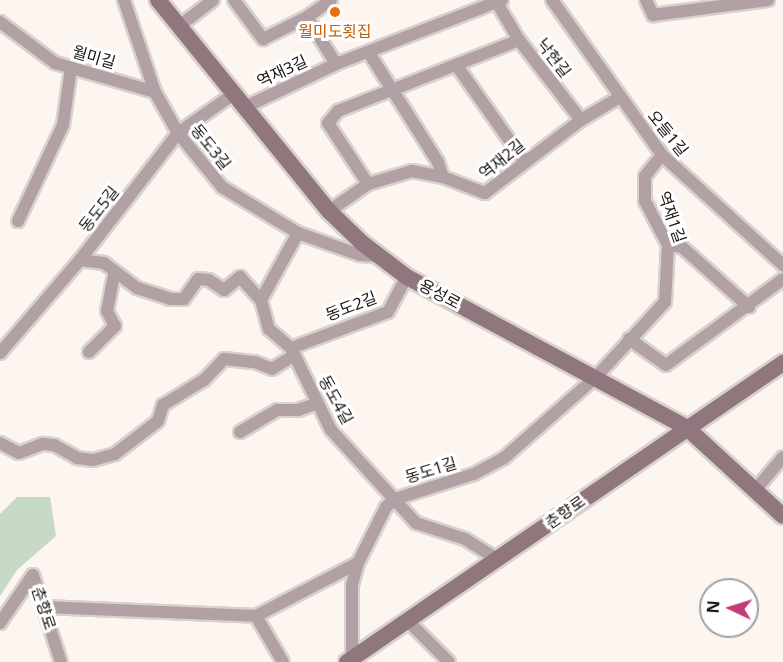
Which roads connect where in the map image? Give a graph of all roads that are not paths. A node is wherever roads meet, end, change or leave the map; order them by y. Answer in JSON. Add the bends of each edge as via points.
{"nodes":[{"id":1,"x":124,"y":0,"type":"edge"},
{"id":2,"x":158,"y":0,"type":"edge"},
{"id":3,"x":213,"y":0,"type":"edge"},
{"id":4,"x":234,"y":0,"type":"edge"},
{"id":5,"x":331,"y":0,"type":"edge"},
{"id":6,"x":552,"y":0,"type":"edge"},
{"id":7,"x":646,"y":0,"type":"edge"},
{"id":8,"x":768,"y":0,"type":"edge"},
{"id":9,"x":500,"y":1,"type":"edge"},
{"id":10,"x":307,"y":17,"type":"junction"},
{"id":11,"x":0,"y":22,"type":"edge"},
{"id":12,"x":178,"y":27,"type":"junction"},
{"id":13,"x":519,"y":40,"type":"junction"},
{"id":14,"x":369,"y":53,"type":"junction"},
{"id":15,"x":336,"y":64,"type":"junction"},
{"id":16,"x":457,"y":66,"type":"junction"},
{"id":17,"x":71,"y":68,"type":"junction"},
{"id":18,"x":390,"y":91,"type":"junction"},
{"id":19,"x":156,"y":92,"type":"junction"},
{"id":20,"x":232,"y":95,"type":"junction"},
{"id":21,"x":620,"y":97,"type":"junction"},
{"id":22,"x":243,"y":108,"type":"junction"},
{"id":23,"x":581,"y":120,"type":"junction"},
{"id":24,"x":177,"y":133,"type":"junction"},
{"id":25,"x":662,"y":155,"type":"junction"},
{"id":26,"x":524,"y":161,"type":"junction"},
{"id":27,"x":443,"y":177,"type":"junction"},
{"id":28,"x":368,"y":184,"type":"junction"},
{"id":29,"x":329,"y":211,"type":"junction"},
{"id":30,"x":18,"y":221,"type":"dead end"},
{"id":31,"x":298,"y":234,"type":"junction"},
{"id":32,"x":668,"y":245,"type":"junction"},
{"id":33,"x":378,"y":256,"type":"junction"},
{"id":34,"x":80,"y":260,"type":"junction"},
{"id":35,"x":783,"y":265,"type":"edge"},
{"id":36,"x":114,"y":274,"type":"junction"},
{"id":37,"x":407,"y":277,"type":"junction"},
{"id":38,"x":783,"y":279,"type":"edge"},
{"id":39,"x":261,"y":300,"type":"junction"},
{"id":40,"x":748,"y":307,"type":"junction"},
{"id":41,"x":629,"y":339,"type":"junction"},
{"id":42,"x":89,"y":352,"type":"dead end"},
{"id":43,"x":292,"y":352,"type":"junction"},
{"id":44,"x":0,"y":353,"type":"edge"},
{"id":45,"x":783,"y":363,"type":"edge"},
{"id":46,"x":596,"y":377,"type":"junction"},
{"id":47,"x":318,"y":403,"type":"junction"},
{"id":48,"x":687,"y":428,"type":"junction"},
{"id":49,"x":240,"y":432,"type":"dead end"},
{"id":50,"x":0,"y":443,"type":"edge"},
{"id":51,"x":783,"y":457,"type":"edge"},
{"id":52,"x":757,"y":488,"type":"junction"},
{"id":53,"x":395,"y":498,"type":"junction"},
{"id":54,"x":783,"y":516,"type":"edge"},
{"id":55,"x":497,"y":560,"type":"junction"},
{"id":56,"x":358,"y":563,"type":"junction"},
{"id":57,"x":44,"y":606,"type":"junction"},
{"id":58,"x":256,"y":616,"type":"junction"},
{"id":59,"x":407,"y":620,"type":"junction"},
{"id":60,"x":0,"y":623,"type":"edge"},
{"id":61,"x":351,"y":661,"type":"edge"},
{"id":62,"x":61,"y":662,"type":"edge"},
{"id":63,"x":283,"y":662,"type":"edge"},
{"id":64,"x":449,"y":662,"type":"edge"}],
"edges":[{"from":1,"to":19,"type":"street","name":"동도3길"},
{"from":2,"to":12,"type":"street","name":"용성로"},
{"from":3,"to":12,"type":"street"},
{"from":4,"to":10,"type":"street","via":[[263,39]]},
{"from":5,"to":10,"type":"street"},
{"from":6,"to":21,"type":"street","name":"오들1길"},
{"from":7,"to":8,"type":"street","via":[[653,15]]},
{"from":9,"to":13,"type":"street"},
{"from":9,"to":14,"type":"street","name":"역재3길"},
{"from":10,"to":15,"type":"street"},
{"from":11,"to":17,"type":"street","name":"월미길","via":[[56,63]]},
{"from":12,"to":20,"type":"street","name":"용성로"},
{"from":13,"to":16,"type":"street","name":"낙현길"},
{"from":13,"to":23,"type":"street","name":"낙현길"},
{"from":14,"to":15,"type":"street","name":"역재3길"},
{"from":14,"to":18,"type":"street"},
{"from":15,"to":22,"type":"street","name":"역재3길"},
{"from":16,"to":18,"type":"street","name":"낙현길"},
{"from":16,"to":26,"type":"street"},
{"from":17,"to":19,"type":"street","name":"월미길"},
{"from":17,"to":30,"type":"street","via":[[63,125]]},
{"from":18,"to":27,"type":"street","via":[[438,162]]},
{"from":18,"to":28,"type":"street","name":"낙현길","via":[[338,111],[328,123]]},
{"from":19,"to":24,"type":"street","name":"동도3길"},
{"from":20,"to":22,"type":"street","name":"용성로"},
{"from":20,"to":24,"type":"street","name":"동도5길"},
{"from":21,"to":23,"type":"street","name":"역재2길"},
{"from":21,"to":25,"type":"street","name":"오들1길"},
{"from":22,"to":29,"type":"street","name":"용성로"},
{"from":23,"to":26,"type":"street","name":"역재2길"},
{"from":24,"to":31,"type":"street","name":"동도3길","via":[[222,187]]},
{"from":24,"to":34,"type":"street","name":"동도5길"},
{"from":25,"to":32,"type":"street","name":"역재1길","via":[[645,176],[645,201]]},
{"from":25,"to":35,"type":"street","name":"오들1길"},
{"from":26,"to":27,"type":"street","name":"역재2길","via":[[485,193]]},
{"from":27,"to":28,"type":"street","name":"역재2길","via":[[412,171]]},
{"from":28,"to":29,"type":"street","name":"역재2길"},
{"from":29,"to":33,"type":"street","name":"용성로"},
{"from":31,"to":33,"type":"street","name":"동도3길","via":[[360,255]]},
{"from":31,"to":39,"type":"street"},
{"from":32,"to":40,"type":"street","via":[[682,247]]},
{"from":32,"to":41,"type":"street","name":"역재1길","via":[[665,302]]},
{"from":33,"to":37,"type":"street","name":"용성로"},
{"from":34,"to":36,"type":"street","via":[[104,263]]},
{"from":34,"to":44,"type":"street","name":"동도5길"},
{"from":36,"to":39,"type":"street","via":[[137,288],[170,299],[184,299],[198,279],[209,280],[224,290],[240,278]]},
{"from":36,"to":42,"type":"street","via":[[107,311],[115,326]]},
{"from":37,"to":43,"type":"street","name":"동도2길","via":[[388,312]]},
{"from":37,"to":46,"type":"street","name":"용성로"},
{"from":38,"to":40,"type":"street"},
{"from":39,"to":43,"type":"street","name":"동도4길","via":[[269,329]]},
{"from":40,"to":41,"type":"street","via":[[666,365]]},
{"from":41,"to":46,"type":"street","name":"역재1길"},
{"from":43,"to":47,"type":"street","name":"동도4길"},
{"from":43,"to":50,"type":"street","name":"동도2길","via":[[272,369],[255,362],[224,359],[204,381],[163,405],[158,421],[115,454],[93,460],[77,458],[54,445],[43,444],[19,453]]},
{"from":45,"to":48,"type":"street","name":"춘향로"},
{"from":46,"to":48,"type":"street","name":"용성로"},
{"from":46,"to":53,"type":"street","name":"동도1길","via":[[504,458],[474,474]]},
{"from":47,"to":49,"type":"street","via":[[298,410],[277,410]]},
{"from":47,"to":53,"type":"street","name":"동도4길","via":[[331,430]]},
{"from":48,"to":52,"type":"street","name":"용성로"},
{"from":48,"to":55,"type":"street","name":"춘향로"},
{"from":51,"to":52,"type":"street"},
{"from":52,"to":54,"type":"street","name":"용성로"},
{"from":53,"to":55,"type":"street","name":"동도4길","via":[[416,523],[465,539]]},
{"from":53,"to":56,"type":"street","name":"동도1길","via":[[386,507]]},
{"from":55,"to":59,"type":"street","name":"춘향로"},
{"from":56,"to":58,"type":"street"},
{"from":56,"to":61,"type":"street","name":"동도1길","via":[[352,585]]},
{"from":57,"to":58,"type":"street"},
{"from":57,"to":60,"type":"street","name":"춘향로","via":[[33,575]]},
{"from":57,"to":62,"type":"street","name":"춘향로"},
{"from":58,"to":63,"type":"street"},
{"from":59,"to":61,"type":"street","name":"춘향로"},
{"from":59,"to":64,"type":"street"}]}
